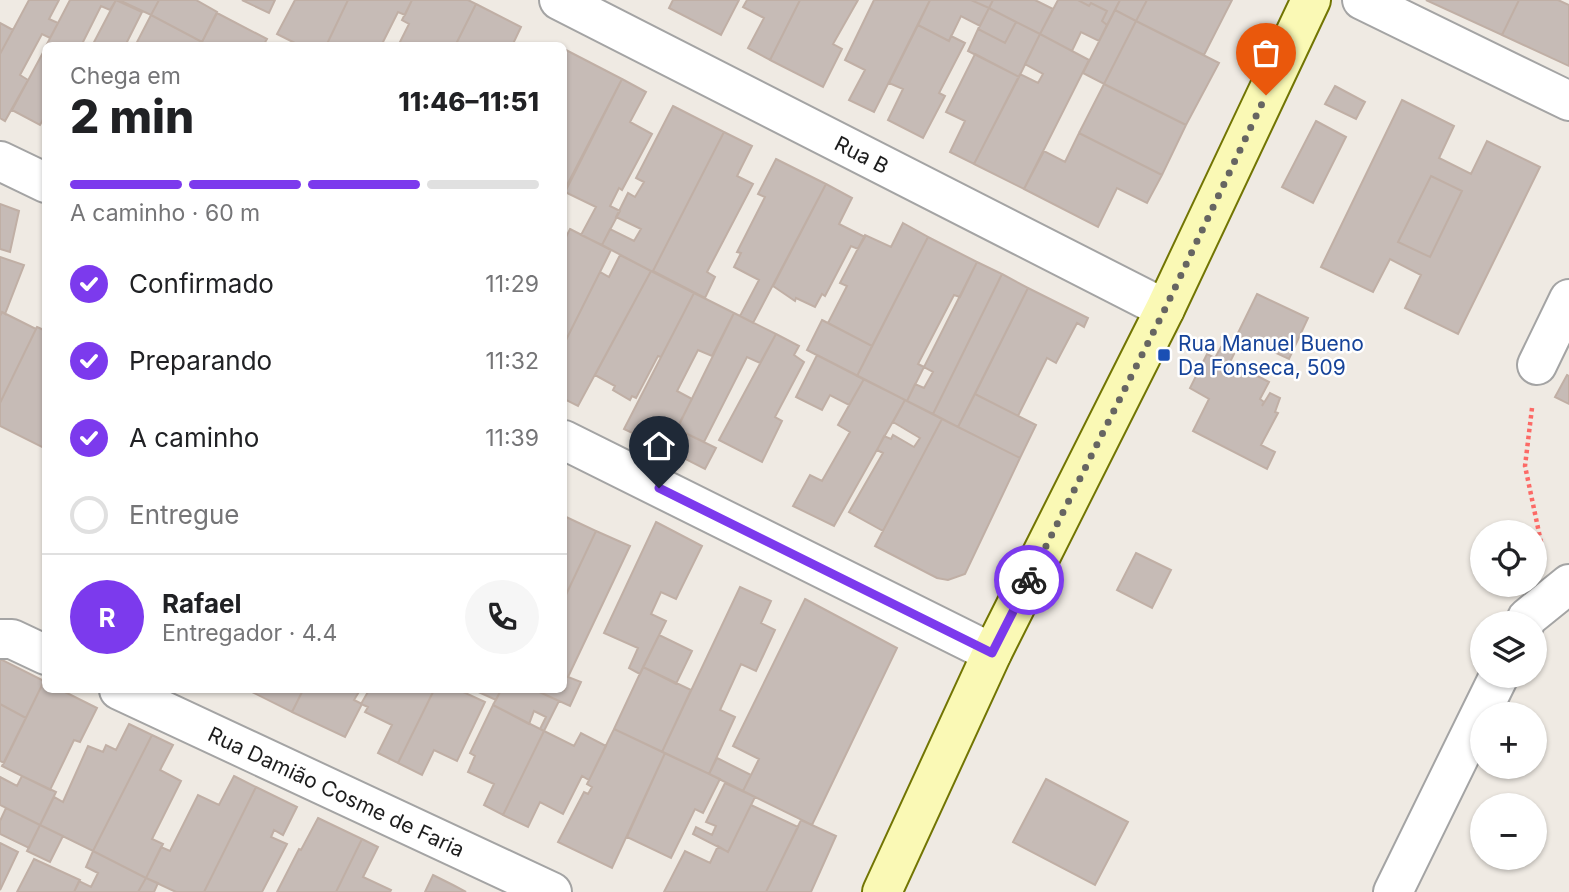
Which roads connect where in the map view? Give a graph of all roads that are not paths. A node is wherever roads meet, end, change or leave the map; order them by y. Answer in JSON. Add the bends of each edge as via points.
{"nodes":[{"id":1,"x":559,"y":0,"type":"edge"},
{"id":2,"x":1311,"y":0,"type":"edge"},
{"id":3,"x":1362,"y":0,"type":"edge"},
{"id":4,"x":1569,"y":101,"type":"edge"},
{"id":5,"x":0,"y":161,"type":"edge"},
{"id":6,"x":42,"y":181,"type":"edge"},
{"id":7,"x":1569,"y":299,"type":"edge"},
{"id":8,"x":1165,"y":309,"type":"junction"},
{"id":9,"x":1537,"y":365,"type":"road end"},
{"id":10,"x":567,"y":441,"type":"edge"},
{"id":11,"x":1569,"y":584,"type":"edge"},
{"id":12,"x":1536,"y":611,"type":"edge"},
{"id":13,"x":992,"y":653,"type":"junction"},
{"id":14,"x":1493,"y":688,"type":"edge"},
{"id":15,"x":126,"y":693,"type":"edge"},
{"id":16,"x":552,"y":892,"type":"edge"},
{"id":17,"x":882,"y":892,"type":"edge"},
{"id":18,"x":1393,"y":892,"type":"edge"}],
"edges":[{"from":1,"to":8,"type":"street","name":"Rua B"},
{"from":2,"to":8,"type":"street"},
{"from":3,"to":4,"type":"street"},
{"from":5,"to":6,"type":"street"},
{"from":7,"to":9,"type":"street"},
{"from":8,"to":13,"type":"street"},
{"from":10,"to":13,"type":"street"},
{"from":11,"to":12,"type":"street"},
{"from":13,"to":17,"type":"street"},
{"from":14,"to":18,"type":"street"},
{"from":15,"to":16,"type":"street","name":"Rua Damião Cosme de Faria"}]}
